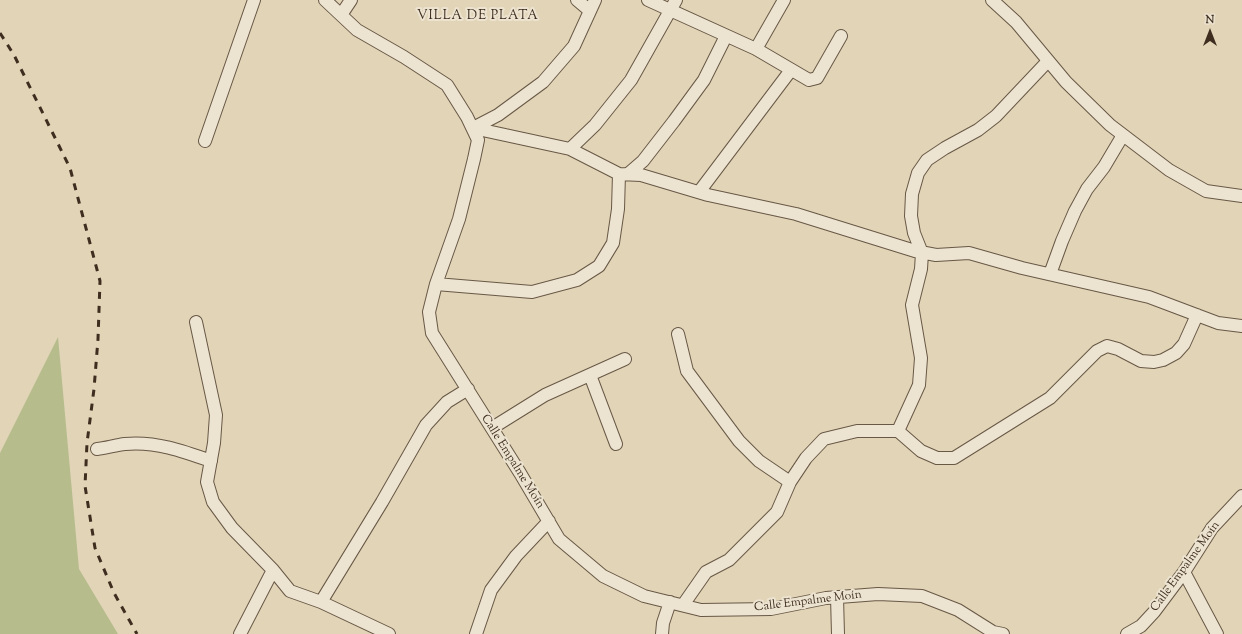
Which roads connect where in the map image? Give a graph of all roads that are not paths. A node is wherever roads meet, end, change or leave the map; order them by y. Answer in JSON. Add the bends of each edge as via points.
{"nodes":[{"id":1,"x":254,"y":0,"type":"edge"},
{"id":2,"x":325,"y":0,"type":"edge"},
{"id":3,"x":351,"y":0,"type":"edge"},
{"id":4,"x":577,"y":0,"type":"edge"},
{"id":5,"x":648,"y":0,"type":"edge"},
{"id":6,"x":784,"y":0,"type":"edge"},
{"id":7,"x":992,"y":0,"type":"edge"},
{"id":8,"x":593,"y":5,"type":"edge"},
{"id":9,"x":674,"y":5,"type":"edge"},
{"id":10,"x":341,"y":15,"type":"junction"},
{"id":11,"x":726,"y":36,"type":"junction"},
{"id":12,"x":841,"y":36,"type":"dead end"},
{"id":13,"x":756,"y":49,"type":"junction"},
{"id":14,"x":1048,"y":61,"type":"junction"},
{"id":15,"x":791,"y":70,"type":"junction"},
{"id":16,"x":473,"y":128,"type":"junction"},
{"id":17,"x":1123,"y":135,"type":"junction"},
{"id":18,"x":205,"y":141,"type":"dead end"},
{"id":19,"x":570,"y":149,"type":"junction"},
{"id":20,"x":624,"y":174,"type":"junction"},
{"id":21,"x":699,"y":192,"type":"junction"},
{"id":22,"x":1242,"y":196,"type":"edge"},
{"id":23,"x":922,"y":253,"type":"junction"},
{"id":24,"x":1050,"y":274,"type":"junction"},
{"id":25,"x":436,"y":284,"type":"junction"},
{"id":26,"x":1197,"y":315,"type":"junction"},
{"id":27,"x":196,"y":322,"type":"dead end"},
{"id":28,"x":1242,"y":326,"type":"edge"},
{"id":29,"x":678,"y":334,"type":"dead end"},
{"id":30,"x":625,"y":360,"type":"dead end"},
{"id":31,"x":590,"y":375,"type":"junction"},
{"id":32,"x":468,"y":389,"type":"junction"},
{"id":33,"x":492,"y":428,"type":"junction"},
{"id":34,"x":898,"y":431,"type":"junction"},
{"id":35,"x":616,"y":444,"type":"dead end"},
{"id":36,"x":97,"y":450,"type":"dead end"},
{"id":37,"x":211,"y":461,"type":"junction"},
{"id":38,"x":790,"y":482,"type":"junction"},
{"id":39,"x":1242,"y":496,"type":"edge"},
{"id":40,"x":549,"y":521,"type":"junction"},
{"id":41,"x":273,"y":570,"type":"junction"},
{"id":42,"x":1184,"y":572,"type":"junction"},
{"id":43,"x":837,"y":597,"type":"junction"},
{"id":44,"x":321,"y":602,"type":"junction"},
{"id":45,"x":670,"y":602,"type":"junction"},
{"id":46,"x":683,"y":605,"type":"junction"},
{"id":47,"x":1140,"y":630,"type":"edge"},
{"id":48,"x":240,"y":634,"type":"edge"},
{"id":49,"x":389,"y":634,"type":"edge"},
{"id":50,"x":476,"y":634,"type":"edge"},
{"id":51,"x":662,"y":634,"type":"edge"},
{"id":52,"x":838,"y":634,"type":"edge"},
{"id":53,"x":1003,"y":634,"type":"edge"},
{"id":54,"x":1127,"y":634,"type":"edge"},
{"id":55,"x":1217,"y":634,"type":"edge"}],
"edges":[{"from":1,"to":18,"type":"street"},
{"from":2,"to":10,"type":"street","name":"Calle Empalme Moín"},
{"from":3,"to":10,"type":"street"},
{"from":4,"to":8,"type":"street"},
{"from":5,"to":9,"type":"street"},
{"from":6,"to":13,"type":"street"},
{"from":7,"to":14,"type":"street","via":[[1016,22]]},
{"from":8,"to":16,"type":"street","via":[[574,46],[543,82],[498,115]]},
{"from":9,"to":11,"type":"street"},
{"from":9,"to":19,"type":"street","via":[[631,80],[595,125]]},
{"from":10,"to":16,"type":"street","name":"Calle Empalme Moín","via":[[357,30],[447,85]]},
{"from":11,"to":13,"type":"street"},
{"from":11,"to":20,"type":"street","via":[[704,80],[674,121],[643,161]]},
{"from":12,"to":15,"type":"street","via":[[817,78],[809,80]]},
{"from":13,"to":15,"type":"street"},
{"from":14,"to":17,"type":"street","via":[[1071,87]]},
{"from":14,"to":23,"type":"street","via":[[996,116],[978,130],[927,160],[918,173],[912,194],[910,216]]},
{"from":15,"to":21,"type":"street"},
{"from":16,"to":19,"type":"street"},
{"from":16,"to":25,"type":"street","name":"Calle Empalme Moín","via":[[478,140],[474,159],[459,219]]},
{"from":17,"to":22,"type":"street","via":[[1169,170],[1206,191]]},
{"from":17,"to":24,"type":"street","via":[[1075,211]]},
{"from":19,"to":20,"type":"street"},
{"from":20,"to":21,"type":"street","via":[[641,174]]},
{"from":20,"to":25,"type":"street","via":[[613,243],[599,266],[577,280],[532,292]]},
{"from":21,"to":23,"type":"street","via":[[796,214]]},
{"from":23,"to":24,"type":"street","via":[[969,253]]},
{"from":23,"to":34,"type":"street","via":[[921,269],[912,304],[921,358],[919,385]]},
{"from":24,"to":26,"type":"street","via":[[1149,297]]},
{"from":25,"to":32,"type":"street","name":"Calle Empalme Moín","via":[[429,312],[432,333]]},
{"from":26,"to":28,"type":"street","via":[[1218,323]]},
{"from":26,"to":34,"type":"street","via":[[1184,344],[1176,354],[1154,362],[1141,361],[1107,346],[1097,351],[1050,398],[954,458],[937,458],[921,451]]},
{"from":27,"to":37,"type":"street","via":[[216,416]]},
{"from":29,"to":38,"type":"street","via":[[687,371],[739,441],[759,460]]},
{"from":30,"to":31,"type":"street"},
{"from":31,"to":33,"type":"street","via":[[544,395]]},
{"from":31,"to":35,"type":"street"},
{"from":32,"to":33,"type":"street","name":"Calle Empalme Moín"},
{"from":32,"to":44,"type":"street","via":[[447,402],[426,425]]},
{"from":33,"to":40,"type":"street","name":"Calle Empalme Moín"},
{"from":34,"to":38,"type":"street","via":[[857,431],[824,439],[806,458]]},
{"from":36,"to":37,"type":"street","via":[[125,444],[157,444]]},
{"from":37,"to":41,"type":"street","via":[[207,482],[213,502],[232,528]]},
{"from":38,"to":46,"type":"street","via":[[777,512],[729,560],[706,572]]},
{"from":39,"to":42,"type":"street","name":"Calle Empalme Moín","via":[[1212,528]]},
{"from":40,"to":45,"type":"street","name":"Calle Empalme Moín","via":[[559,539],[603,576],[644,596]]},
{"from":40,"to":50,"type":"street","via":[[516,556],[491,590]]},
{"from":41,"to":44,"type":"street","via":[[290,590]]},
{"from":41,"to":48,"type":"street"},
{"from":42,"to":47,"type":"street","name":"Calle Empalme Moín"},
{"from":42,"to":55,"type":"street"},
{"from":43,"to":46,"type":"street","name":"Calle Empalme Moín","via":[[771,609],[702,610]]},
{"from":43,"to":52,"type":"street"},
{"from":43,"to":53,"type":"street","name":"Calle Empalme Moín","via":[[878,594],[922,596],[958,610],[993,632]]},
{"from":44,"to":49,"type":"street"},
{"from":45,"to":46,"type":"street","name":"Calle Empalme Moín"},
{"from":45,"to":51,"type":"street"},
{"from":47,"to":54,"type":"street","name":"Calle Empalme Moín"}]}
